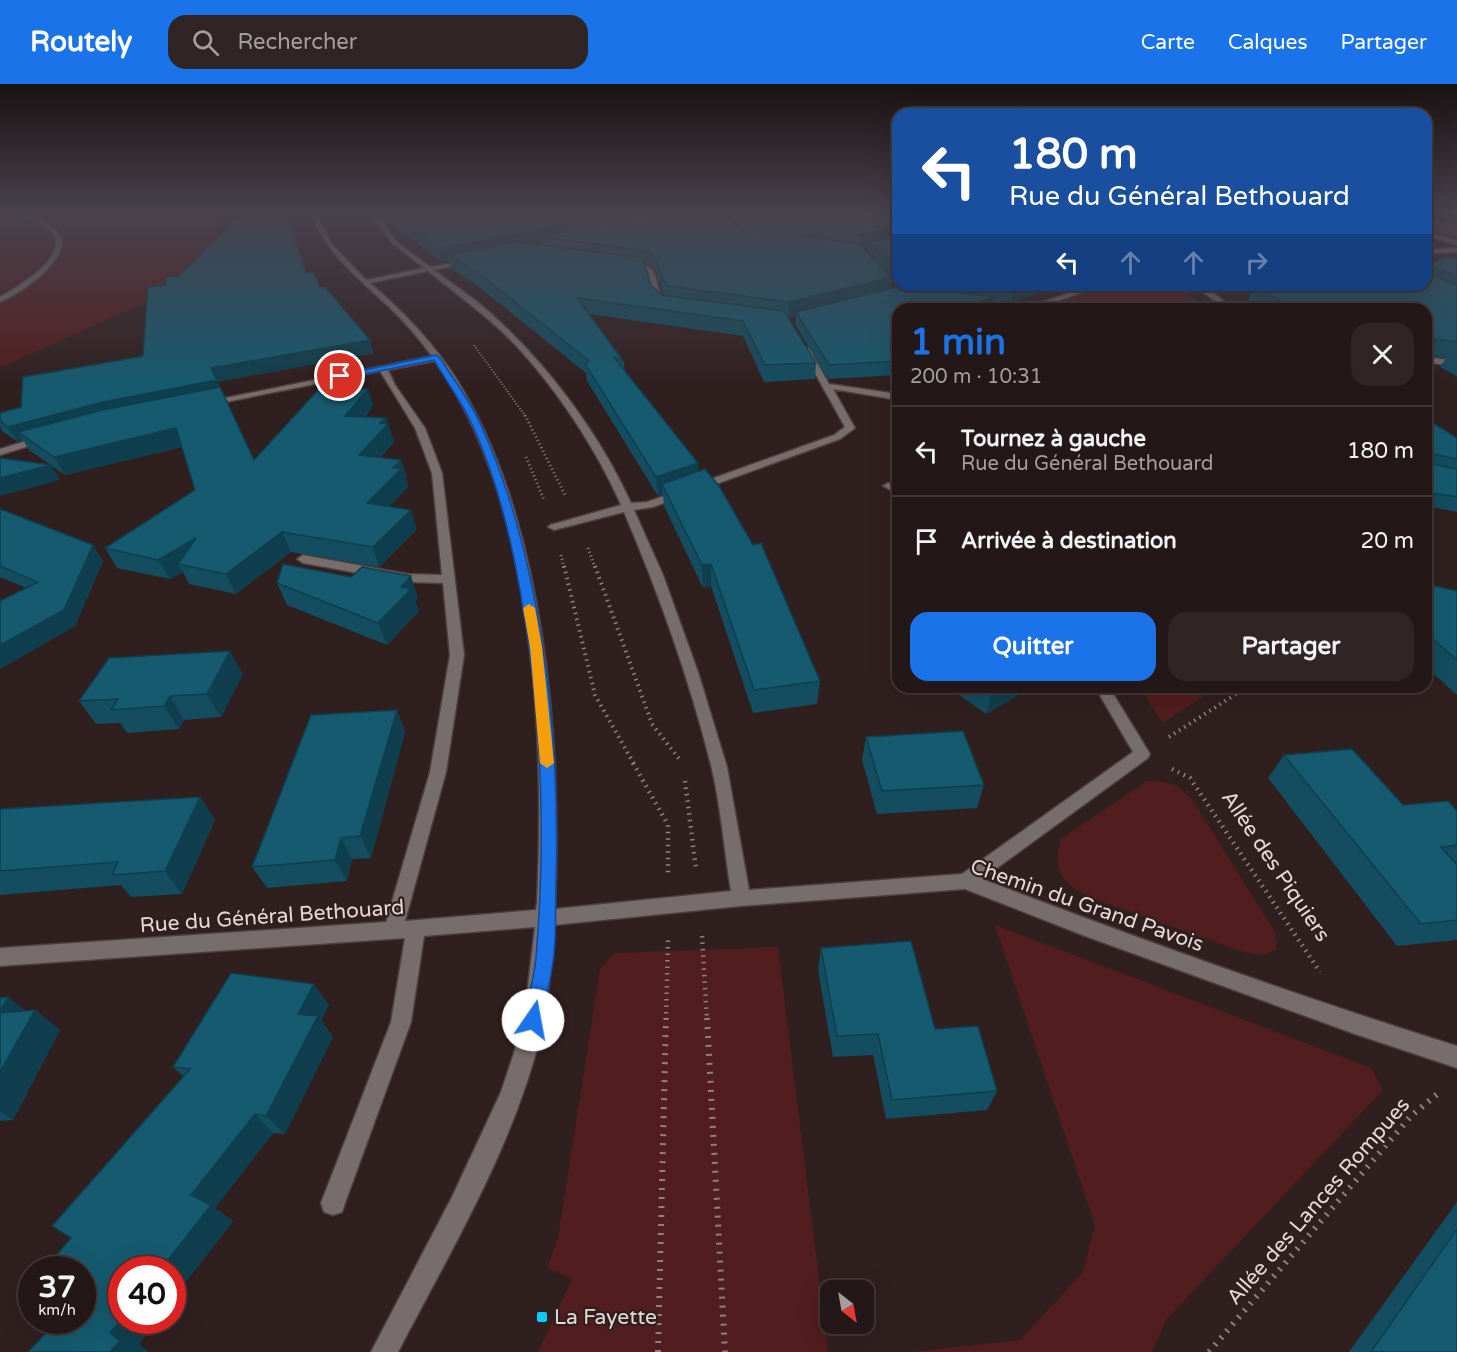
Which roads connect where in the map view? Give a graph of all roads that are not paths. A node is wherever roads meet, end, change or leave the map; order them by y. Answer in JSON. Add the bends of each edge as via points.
{"nodes":[{"id":1,"x":43,"y":270,"type":"edge"},
{"id":2,"x":353,"y":270,"type":"edge"},
{"id":3,"x":428,"y":270,"type":"joint"},
{"id":4,"x":650,"y":270,"type":"edge"},
{"id":5,"x":364,"y":282,"type":"junction"},
{"id":6,"x":1081,"y":291,"type":"edge"},
{"id":7,"x":1205,"y":291,"type":"edge"},
{"id":8,"x":0,"y":300,"type":"edge"},
{"id":9,"x":966,"y":302,"type":"edge"},
{"id":10,"x":975,"y":303,"type":"edge"},
{"id":11,"x":1046,"y":303,"type":"edge"},
{"id":12,"x":1222,"y":303,"type":"edge"},
{"id":13,"x":677,"y":306,"type":"edge"},
{"id":14,"x":800,"y":340,"type":"edge"},
{"id":15,"x":436,"y":358,"type":"junction"},
{"id":16,"x":1432,"y":360,"type":"edge"},
{"id":17,"x":1457,"y":364,"type":"edge"},
{"id":18,"x":383,"y":368,"type":"junction"},
{"id":19,"x":828,"y":386,"type":"junction"},
{"id":20,"x":892,"y":396,"type":"edge"},
{"id":21,"x":201,"y":404,"type":"edge"},
{"id":22,"x":60,"y":435,"type":"edge"},
{"id":23,"x":0,"y":452,"type":"edge"},
{"id":24,"x":628,"y":507,"type":"junction"},
{"id":25,"x":554,"y":527,"type":"dead end"},
{"id":26,"x":303,"y":559,"type":"dead end"},
{"id":27,"x":448,"y":579,"type":"junction"},
{"id":28,"x":1106,"y":693,"type":"edge"},
{"id":29,"x":966,"y":881,"type":"junction"},
{"id":30,"x":741,"y":898,"type":"junction"},
{"id":31,"x":546,"y":919,"type":"junction"},
{"id":32,"x":416,"y":929,"type":"junction"},
{"id":33,"x":393,"y":931,"type":"junction"},
{"id":34,"x":0,"y":957,"type":"edge"},
{"id":35,"x":1457,"y":1058,"type":"edge"},
{"id":36,"x":333,"y":1203,"type":"dead end"},
{"id":37,"x":384,"y":1352,"type":"edge"}],
"edges":[{"from":1,"to":8,"type":"street"},
{"from":2,"to":5,"type":"street"},
{"from":3,"to":5,"type":"street"},
{"from":3,"to":24,"type":"street","via":[[493,319],[536,364],[565,400],[614,477]]},
{"from":4,"to":13,"type":"street","via":[[660,302]]},
{"from":5,"to":15,"type":"street","via":[[406,319]]},
{"from":6,"to":11,"type":"street"},
{"from":7,"to":12,"type":"street"},
{"from":9,"to":10,"type":"street"},
{"from":14,"to":19,"type":"street"},
{"from":15,"to":18,"type":"street"},
{"from":15,"to":31,"type":"street","via":[[475,421],[496,471],[519,554],[536,647],[546,748]]},
{"from":16,"to":17,"type":"street"},
{"from":18,"to":21,"type":"street"},
{"from":18,"to":27,"type":"street","via":[[420,429],[437,473]]},
{"from":19,"to":20,"type":"street"},
{"from":19,"to":24,"type":"street","via":[[850,428],[837,437],[660,501]]},
{"from":22,"to":23,"type":"street"},
{"from":24,"to":25,"type":"street"},
{"from":24,"to":30,"type":"street","via":[[657,575],[719,767]]},
{"from":26,"to":27,"type":"street","via":[[407,578]]},
{"from":27,"to":33,"type":"street","via":[[457,655],[438,772]]},
{"from":28,"to":29,"type":"street","via":[[1142,754]]},
{"from":29,"to":30,"type":"street","name":"Chemin du Grand Pavois"},
{"from":29,"to":35,"type":"street","name":"Chemin du Grand Pavois"},
{"from":30,"to":31,"type":"street","name":"Chemin du Grand Pavois"},
{"from":31,"to":32,"type":"street","name":"Rue du Général Bethouard"},
{"from":31,"to":37,"type":"street","via":[[537,1004],[512,1092],[468,1192]]},
{"from":32,"to":33,"type":"street","name":"Rue du Général Bethouard"},
{"from":32,"to":36,"type":"street","via":[[401,1022]]},
{"from":33,"to":34,"type":"street","name":"Rue du Général Bethouard"}]}
